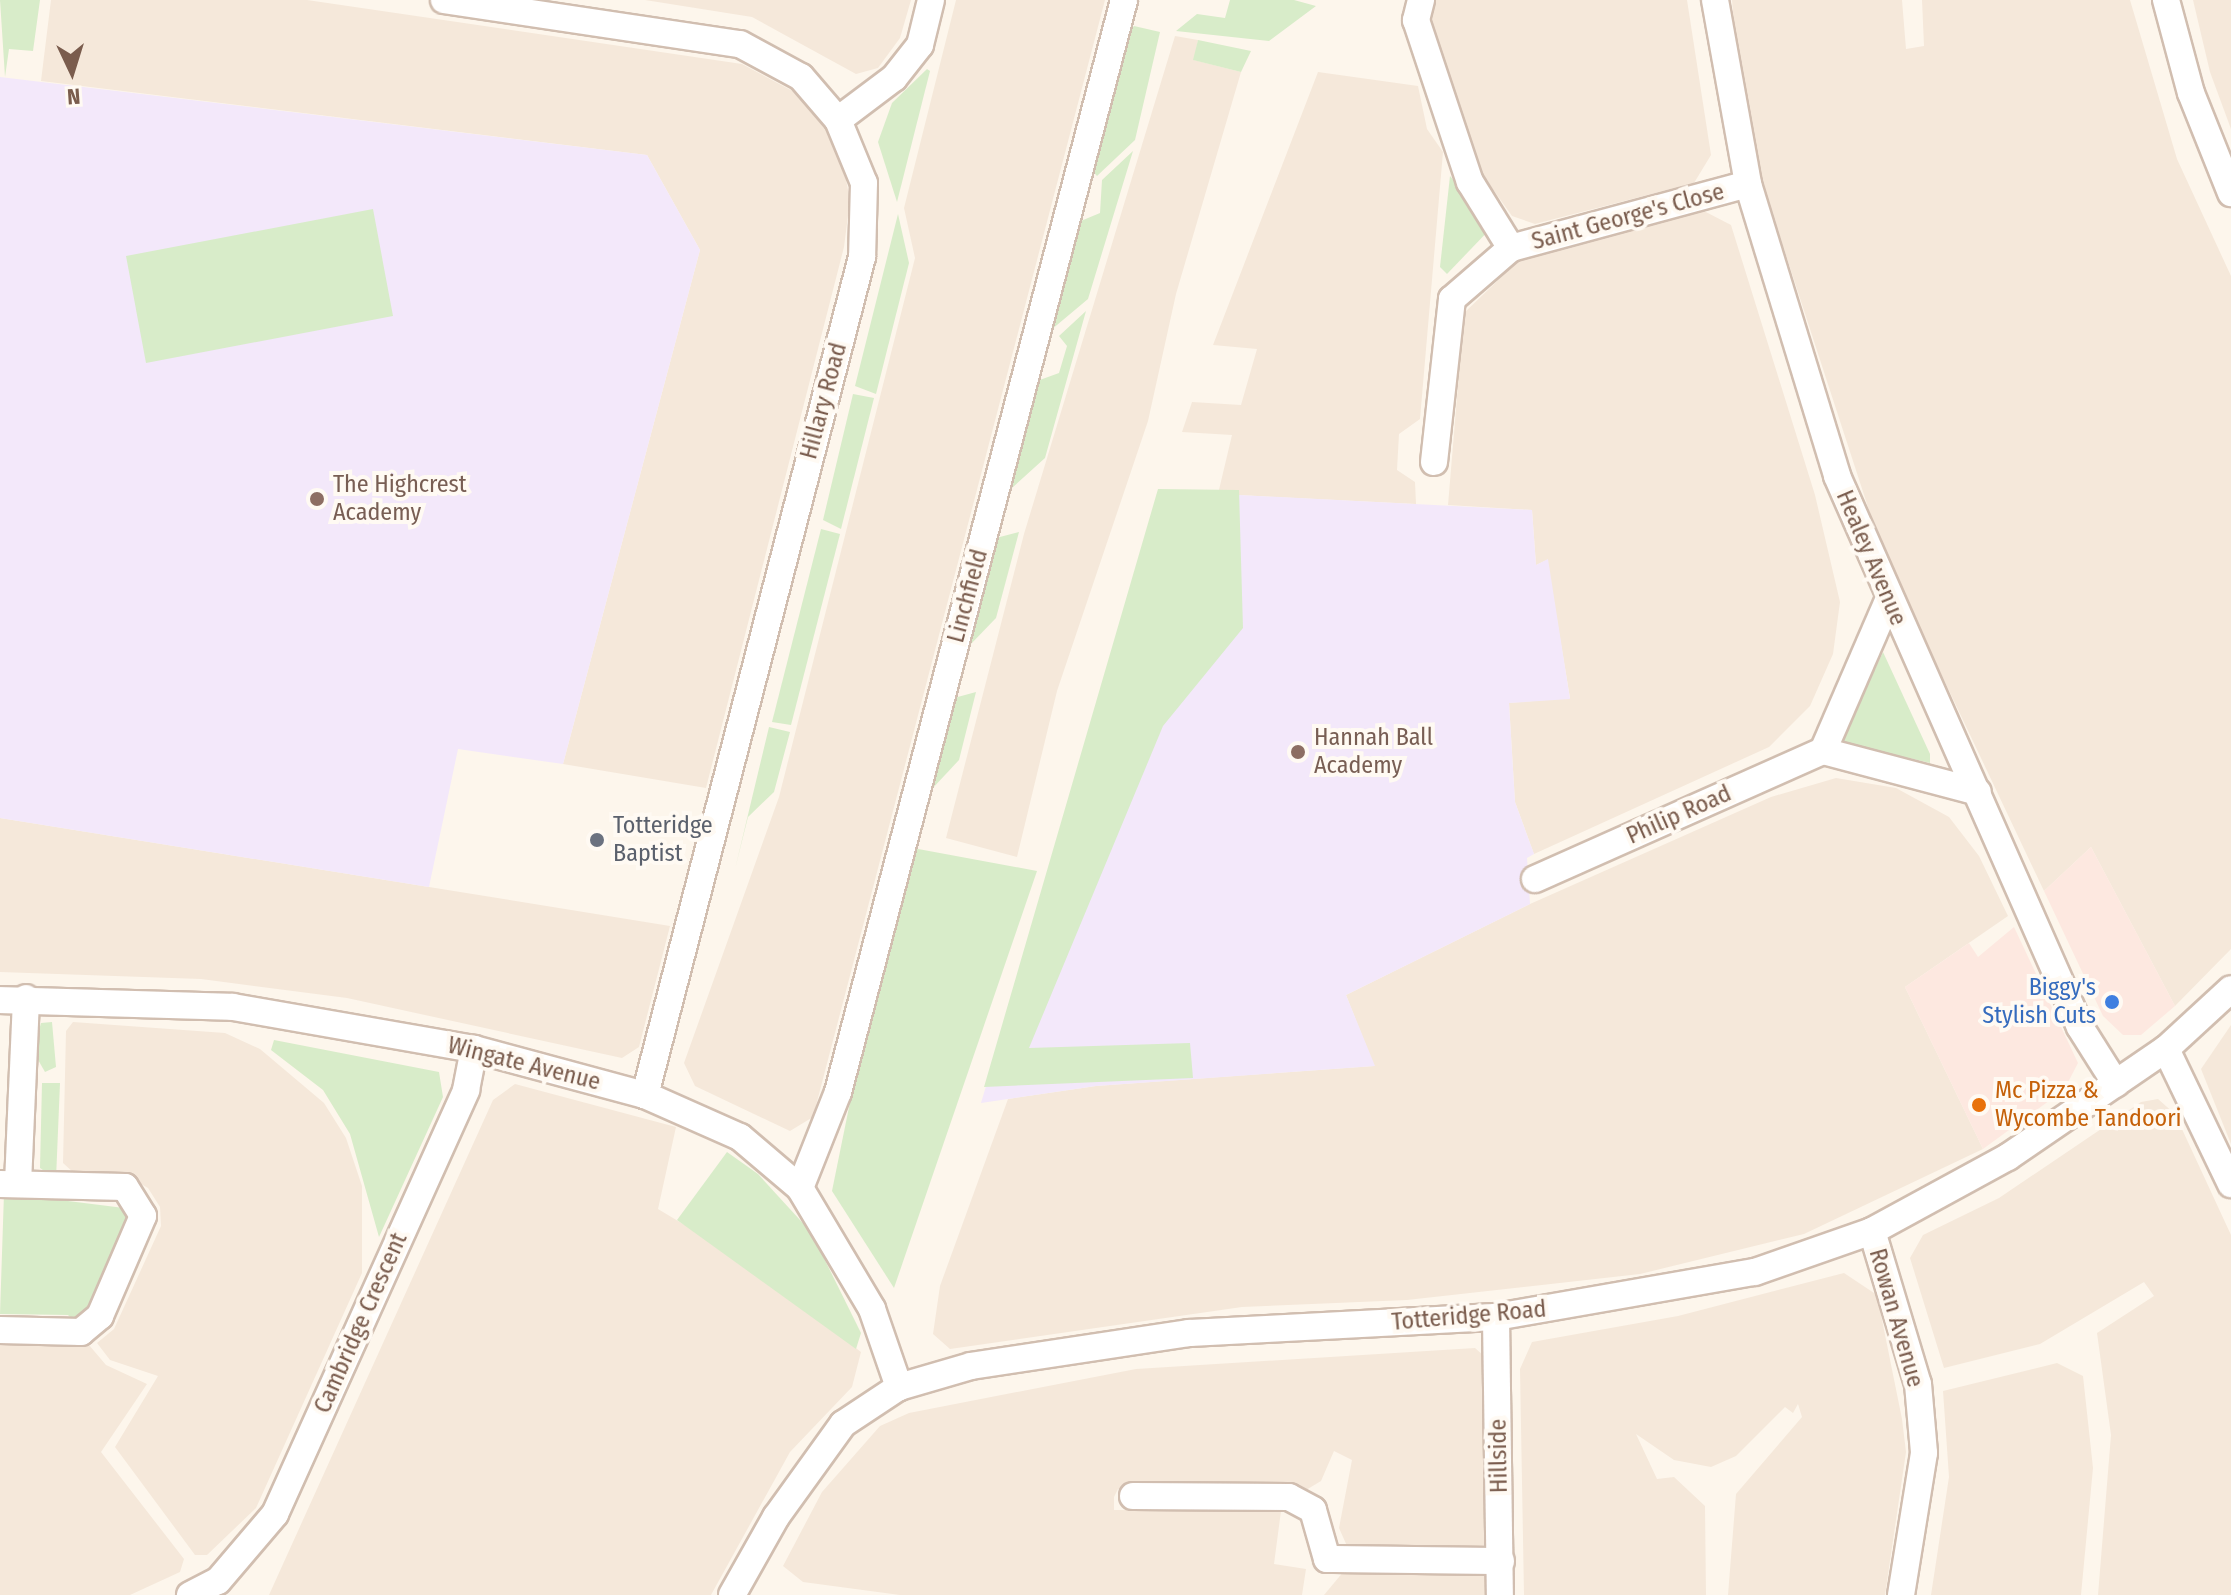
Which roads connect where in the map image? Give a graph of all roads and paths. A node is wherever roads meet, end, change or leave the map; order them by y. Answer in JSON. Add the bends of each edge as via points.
{"nodes":[{"id":1,"x":444,"y":0,"type":"edge"},
{"id":2,"x":931,"y":0,"type":"edge"},
{"id":3,"x":1124,"y":0,"type":"edge"},
{"id":4,"x":1421,"y":0,"type":"edge"},
{"id":5,"x":1715,"y":0,"type":"edge"},
{"id":6,"x":2166,"y":0,"type":"edge"},
{"id":7,"x":838,"y":120,"type":"junction"},
{"id":8,"x":1748,"y":184,"type":"junction"},
{"id":9,"x":2231,"y":193,"type":"edge"},
{"id":10,"x":1511,"y":248,"type":"junction"},
{"id":11,"x":1434,"y":462,"type":"dead end"},
{"id":12,"x":1888,"y":601,"type":"junction"},
{"id":13,"x":1823,"y":751,"type":"junction"},
{"id":14,"x":1978,"y":792,"type":"junction"},
{"id":15,"x":1535,"y":879,"type":"dead end"},
{"id":16,"x":2231,"y":989,"type":"edge"},
{"id":17,"x":13,"y":999,"type":"edge"},
{"id":18,"x":474,"y":1049,"type":"junction"},
{"id":19,"x":2166,"y":1049,"type":"junction"},
{"id":20,"x":2116,"y":1084,"type":"junction"},
{"id":21,"x":645,"y":1095,"type":"junction"},
{"id":22,"x":9,"y":1183,"type":"edge"},
{"id":23,"x":2231,"y":1184,"type":"edge"},
{"id":24,"x":800,"y":1188,"type":"junction"},
{"id":25,"x":1872,"y":1231,"type":"junction"},
{"id":26,"x":1496,"y":1317,"type":"junction"},
{"id":27,"x":0,"y":1330,"type":"edge"},
{"id":28,"x":899,"y":1387,"type":"junction"},
{"id":29,"x":1133,"y":1496,"type":"dead end"},
{"id":30,"x":1501,"y":1561,"type":"junction"},
{"id":31,"x":219,"y":1588,"type":"edge"},
{"id":32,"x":190,"y":1595,"type":"edge"},
{"id":33,"x":732,"y":1595,"type":"edge"},
{"id":34,"x":741,"y":1595,"type":"edge"},
{"id":35,"x":1500,"y":1595,"type":"edge"},
{"id":36,"x":1901,"y":1595,"type":"edge"}],
"edges":[{"from":1,"to":7,"type":"street","name":"Hillary Road","via":[[740,44],[801,77]]},
{"from":2,"to":7,"type":"street","via":[[912,56]]},
{"from":3,"to":24,"type":"street","name":"Linchfield","via":[[838,1092]]},
{"from":4,"to":10,"type":"street","via":[[1416,20],[1470,182]]},
{"from":5,"to":8,"type":"street","name":"Healey Avenue"},
{"from":6,"to":9,"type":"street","via":[[2191,93]]},
{"from":7,"to":21,"type":"street","name":"Hillary Road","via":[[864,183],[862,257]]},
{"from":8,"to":10,"type":"street","name":"Saint George's Close"},
{"from":8,"to":12,"type":"street","name":"Healey Avenue","via":[[1837,476]]},
{"from":10,"to":11,"type":"street","name":"Saint George's Close","via":[[1452,299]]},
{"from":12,"to":13,"type":"street"},
{"from":12,"to":14,"type":"street","name":"Healey Avenue"},
{"from":13,"to":14,"type":"street"},
{"from":13,"to":15,"type":"street","name":"Philip Road"},
{"from":14,"to":20,"type":"street","name":"Healey Avenue","via":[[2080,1027]]},
{"from":16,"to":19,"type":"street","name":"Totteridge Road"},
{"from":17,"to":18,"type":"street","name":"Wingate Avenue","via":[[233,1007]]},
{"from":17,"to":22,"type":"street"},
{"from":18,"to":21,"type":"street","name":"Wingate Avenue"},
{"from":18,"to":31,"type":"street","name":"Cambridge Crescent","via":[[466,1090],[275,1514]]},
{"from":19,"to":20,"type":"street","name":"Totteridge Road"},
{"from":19,"to":23,"type":"street"},
{"from":20,"to":25,"type":"street","name":"Totteridge Road","via":[[2008,1157]]},
{"from":21,"to":24,"type":"street","name":"Wingate Avenue","via":[[740,1137]]},
{"from":22,"to":27,"type":"street","via":[[125,1187],[143,1216],[100,1316],[81,1332]]},
{"from":24,"to":28,"type":"street","name":"Wingate Avenue","via":[[872,1309]]},
{"from":25,"to":26,"type":"street","name":"Totteridge Road","via":[[1755,1272]]},
{"from":25,"to":36,"type":"street","name":"Rowan Avenue","via":[[1918,1384],[1924,1453]]},
{"from":26,"to":28,"type":"street","name":"Totteridge Road","via":[[1189,1333],[971,1366]]},
{"from":26,"to":30,"type":"street","name":"Hillside"},
{"from":28,"to":33,"type":"street","name":"Totteridge Road","via":[[843,1424]]},
{"from":29,"to":30,"type":"street","via":[[1289,1497],[1313,1510],[1327,1559]]},
{"from":30,"to":35,"type":"street","name":"Hillside"},
{"from":31,"to":32,"type":"street","name":"Cambridge Crescent"},
{"from":33,"to":34,"type":"street"}]}
